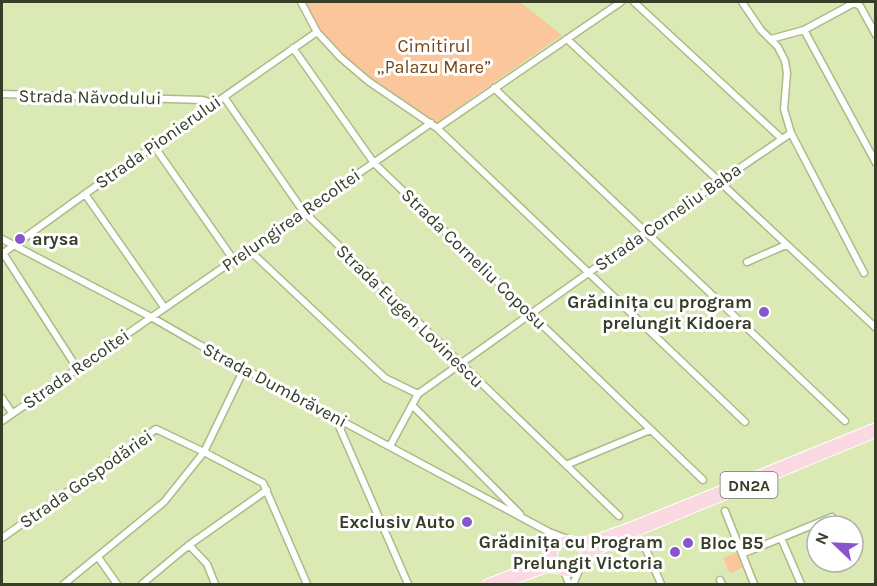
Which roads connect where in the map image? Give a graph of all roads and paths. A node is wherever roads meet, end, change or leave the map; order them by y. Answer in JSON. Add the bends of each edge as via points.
{"nodes":[{"id":1,"x":301,"y":2,"type":"edge"},
{"id":2,"x":621,"y":2,"type":"edge"},
{"id":3,"x":634,"y":2,"type":"edge"},
{"id":4,"x":742,"y":2,"type":"edge"},
{"id":5,"x":854,"y":3,"type":"edge"},
{"id":6,"x":804,"y":30,"type":"junction"},
{"id":7,"x":317,"y":32,"type":"junction"},
{"id":8,"x":876,"y":35,"type":"edge"},
{"id":9,"x":567,"y":39,"type":"junction"},
{"id":10,"x":771,"y":39,"type":"junction"},
{"id":11,"x":293,"y":48,"type":"junction"},
{"id":12,"x":494,"y":88,"type":"junction"},
{"id":13,"x":2,"y":94,"type":"edge"},
{"id":14,"x":224,"y":97,"type":"junction"},
{"id":15,"x":214,"y":104,"type":"junction"},
{"id":16,"x":434,"y":126,"type":"junction"},
{"id":17,"x":791,"y":133,"type":"junction"},
{"id":18,"x":782,"y":139,"type":"junction"},
{"id":19,"x":154,"y":146,"type":"junction"},
{"id":20,"x":374,"y":163,"type":"junction"},
{"id":21,"x":876,"y":163,"type":"edge"},
{"id":22,"x":719,"y":182,"type":"junction"},
{"id":23,"x":85,"y":194,"type":"junction"},
{"id":24,"x":303,"y":212,"type":"junction"},
{"id":25,"x":646,"y":232,"type":"junction"},
{"id":26,"x":2,"y":239,"type":"edge"},
{"id":27,"x":14,"y":245,"type":"junction"},
{"id":28,"x":786,"y":245,"type":"junction"},
{"id":29,"x":248,"y":249,"type":"junction"},
{"id":30,"x":2,"y":254,"type":"edge"},
{"id":31,"x":233,"y":259,"type":"junction"},
{"id":32,"x":747,"y":262,"type":"dead end"},
{"id":33,"x":588,"y":273,"type":"junction"},
{"id":34,"x":864,"y":273,"type":"dead end"},
{"id":35,"x":164,"y":307,"type":"junction"},
{"id":36,"x":531,"y":314,"type":"junction"},
{"id":37,"x":151,"y":317,"type":"junction"},
{"id":38,"x":876,"y":328,"type":"edge"},
{"id":39,"x":460,"y":364,"type":"junction"},
{"id":40,"x":77,"y":368,"type":"junction"},
{"id":41,"x":244,"y":369,"type":"junction"},
{"id":42,"x":417,"y":394,"type":"junction"},
{"id":43,"x":2,"y":398,"type":"edge"},
{"id":44,"x":412,"y":405,"type":"junction"},
{"id":45,"x":12,"y":413,"type":"junction"},
{"id":46,"x":335,"y":417,"type":"junction"},
{"id":47,"x":2,"y":421,"type":"edge"},
{"id":48,"x":845,"y":421,"type":"dead end"},
{"id":49,"x":745,"y":422,"type":"dead end"},
{"id":50,"x":876,"y":428,"type":"edge"},
{"id":51,"x":650,"y":430,"type":"junction"},
{"id":52,"x":876,"y":433,"type":"edge"},
{"id":53,"x":390,"y":446,"type":"junction"},
{"id":54,"x":204,"y":452,"type":"junction"},
{"id":55,"x":566,"y":465,"type":"junction"},
{"id":56,"x":703,"y":480,"type":"dead end"},
{"id":57,"x":267,"y":490,"type":"junction"},
{"id":58,"x":725,"y":511,"type":"dead end"},
{"id":59,"x":619,"y":516,"type":"dead end"},
{"id":60,"x":524,"y":519,"type":"junction"},
{"id":61,"x":805,"y":528,"type":"edge"},
{"id":62,"x":549,"y":532,"type":"junction"},
{"id":63,"x":2,"y":538,"type":"edge"},
{"id":64,"x":781,"y":538,"type":"junction"},
{"id":65,"x":574,"y":541,"type":"junction"},
{"id":66,"x":189,"y":545,"type":"junction"},
{"id":67,"x":645,"y":547,"type":"dead end"},
{"id":68,"x":554,"y":551,"type":"junction"},
{"id":69,"x":742,"y":554,"type":"junction"},
{"id":70,"x":98,"y":557,"type":"junction"},
{"id":71,"x":582,"y":564,"type":"junction"},
{"id":72,"x":562,"y":570,"type":"junction"},
{"id":73,"x":64,"y":585,"type":"edge"},
{"id":74,"x":117,"y":585,"type":"edge"},
{"id":75,"x":142,"y":585,"type":"edge"},
{"id":76,"x":215,"y":585,"type":"edge"},
{"id":77,"x":307,"y":585,"type":"edge"},
{"id":78,"x":408,"y":585,"type":"edge"},
{"id":79,"x":486,"y":585,"type":"edge"},
{"id":80,"x":503,"y":585,"type":"edge"},
{"id":81,"x":569,"y":585,"type":"edge"},
{"id":82,"x":573,"y":585,"type":"edge"},
{"id":83,"x":661,"y":585,"type":"edge"},
{"id":84,"x":754,"y":585,"type":"edge"},
{"id":85,"x":801,"y":585,"type":"edge"}],
"edges":[{"from":1,"to":7,"type":"street"},
{"from":2,"to":9,"type":"street","name":"Prelungirea Recoltei"},
{"from":3,"to":18,"type":"street"},
{"from":4,"to":10,"type":"street"},
{"from":5,"to":6,"type":"street"},
{"from":5,"to":8,"type":"street","via":[[860,6]]},
{"from":6,"to":10,"type":"street"},
{"from":6,"to":21,"type":"street"},
{"from":7,"to":11,"type":"street","name":"Strada Pionierului"},
{"from":7,"to":16,"type":"street","via":[[368,81]]},
{"from":9,"to":12,"type":"street","name":"Prelungirea Recoltei"},
{"from":9,"to":22,"type":"street"},
{"from":10,"to":17,"type":"street","via":[[787,67],[784,109]]},
{"from":11,"to":14,"type":"street","name":"Strada Pionierului"},
{"from":11,"to":20,"type":"street","name":"Strada Corneliu Coposu"},
{"from":12,"to":16,"type":"street","name":"Prelungirea Recoltei"},
{"from":12,"to":25,"type":"street"},
{"from":13,"to":15,"type":"street","name":"Strada Năvodului","via":[[203,99]]},
{"from":14,"to":15,"type":"street","name":"Strada Pionierului"},
{"from":14,"to":24,"type":"street","name":"Strada Eugen Lovinescu"},
{"from":15,"to":19,"type":"street","name":"Strada Pionierului"},
{"from":16,"to":20,"type":"street","name":"Prelungirea Recoltei"},
{"from":16,"to":33,"type":"street"},
{"from":17,"to":18,"type":"street","name":"Strada Corneliu Baba"},
{"from":17,"to":34,"type":"street"},
{"from":18,"to":22,"type":"street","name":"Strada Corneliu Baba"},
{"from":19,"to":23,"type":"street","name":"Strada Pionierului"},
{"from":19,"to":31,"type":"street"},
{"from":20,"to":24,"type":"street","name":"Prelungirea Recoltei"},
{"from":20,"to":36,"type":"street","name":"Strada Corneliu Coposu"},
{"from":22,"to":25,"type":"street","name":"Strada Corneliu Baba"},
{"from":22,"to":28,"type":"street"},
{"from":23,"to":27,"type":"street","name":"Strada Pionierului"},
{"from":23,"to":35,"type":"street"},
{"from":24,"to":29,"type":"street","name":"Prelungirea Recoltei"},
{"from":24,"to":39,"type":"street","name":"Strada Eugen Lovinescu"},
{"from":25,"to":33,"type":"street","name":"Strada Corneliu Baba"},
{"from":25,"to":48,"type":"street"},
{"from":26,"to":27,"type":"street","name":"Strada Dumbrăveni"},
{"from":27,"to":30,"type":"street","name":"Strada Pionierului"},
{"from":27,"to":37,"type":"street","name":"Strada Dumbrăveni"},
{"from":28,"to":32,"type":"street"},
{"from":28,"to":38,"type":"street"},
{"from":29,"to":31,"type":"street","name":"Prelungirea Recoltei"},
{"from":29,"to":42,"type":"street","via":[[385,378]]},
{"from":30,"to":40,"type":"street"},
{"from":31,"to":35,"type":"street","name":"Prelungirea Recoltei"},
{"from":33,"to":36,"type":"street","name":"Strada Corneliu Baba"},
{"from":33,"to":49,"type":"street"},
{"from":35,"to":37,"type":"street","name":"Prelungirea Recoltei"},
{"from":36,"to":39,"type":"street","name":"Strada Corneliu Baba"},
{"from":36,"to":51,"type":"street","name":"Strada Corneliu Coposu"},
{"from":37,"to":40,"type":"street","name":"Strada Recoltei"},
{"from":37,"to":41,"type":"street","name":"Strada Dumbrăveni"},
{"from":39,"to":42,"type":"street","name":"Strada Corneliu Baba"},
{"from":39,"to":55,"type":"street","name":"Strada Eugen Lovinescu"},
{"from":40,"to":45,"type":"street","name":"Strada Recoltei"},
{"from":41,"to":46,"type":"street","name":"Strada Dumbrăveni"},
{"from":41,"to":54,"type":"street"},
{"from":42,"to":44,"type":"street"},
{"from":43,"to":45,"type":"street"},
{"from":44,"to":53,"type":"street"},
{"from":44,"to":60,"type":"street"},
{"from":45,"to":47,"type":"street","name":"Strada Recoltei"},
{"from":46,"to":53,"type":"street","name":"Strada Dumbrăveni"},
{"from":46,"to":78,"type":"street"},
{"from":50,"to":65,"type":"main road","number":"DN2A","via":[[632,526],[593,540]]},
{"from":51,"to":55,"type":"street"},
{"from":51,"to":56,"type":"street","name":"Strada Corneliu Coposu"},
{"from":52,"to":71,"type":"main road","number":"DN2A","via":[[622,538]]},
{"from":53,"to":60,"type":"street","name":"Strada Dumbrăveni"},
{"from":54,"to":57,"type":"street","via":[[263,483]]},
{"from":54,"to":63,"type":"street","name":"Strada Gospodăriei","via":[[156,429]]},
{"from":54,"to":70,"type":"street","via":[[164,502]]},
{"from":55,"to":59,"type":"street","name":"Strada Eugen Lovinescu"},
{"from":57,"to":66,"type":"street"},
{"from":57,"to":77,"type":"street"},
{"from":58,"to":69,"type":"street"},
{"from":60,"to":62,"type":"street","name":"Strada Dumbrăveni"},
{"from":61,"to":64,"type":"street"},
{"from":62,"to":65,"type":"street","name":"Strada Dumbrăveni"},
{"from":62,"to":68,"type":"street"},
{"from":64,"to":69,"type":"street"},
{"from":64,"to":85,"type":"street"},
{"from":65,"to":68,"type":"main road","number":"DN2A","via":[[563,541]]},
{"from":65,"to":71,"type":"main road","via":[[584,551]]},
{"from":66,"to":75,"type":"street"},
{"from":66,"to":76,"type":"street","via":[[207,564]]},
{"from":67,"to":83,"type":"street"},
{"from":68,"to":72,"type":"main road","via":[[555,564]]},
{"from":68,"to":79,"type":"main road","number":"DN2A","via":[[542,561]]},
{"from":69,"to":84,"type":"street"},
{"from":70,"to":73,"type":"street"},
{"from":70,"to":74,"type":"street"},
{"from":71,"to":72,"type":"main road","number":"DN2A","via":[[573,571]]},
{"from":71,"to":82,"type":"street"},
{"from":72,"to":80,"type":"main road","number":"DN2A","via":[[547,568]]},
{"from":72,"to":81,"type":"street"}]}
